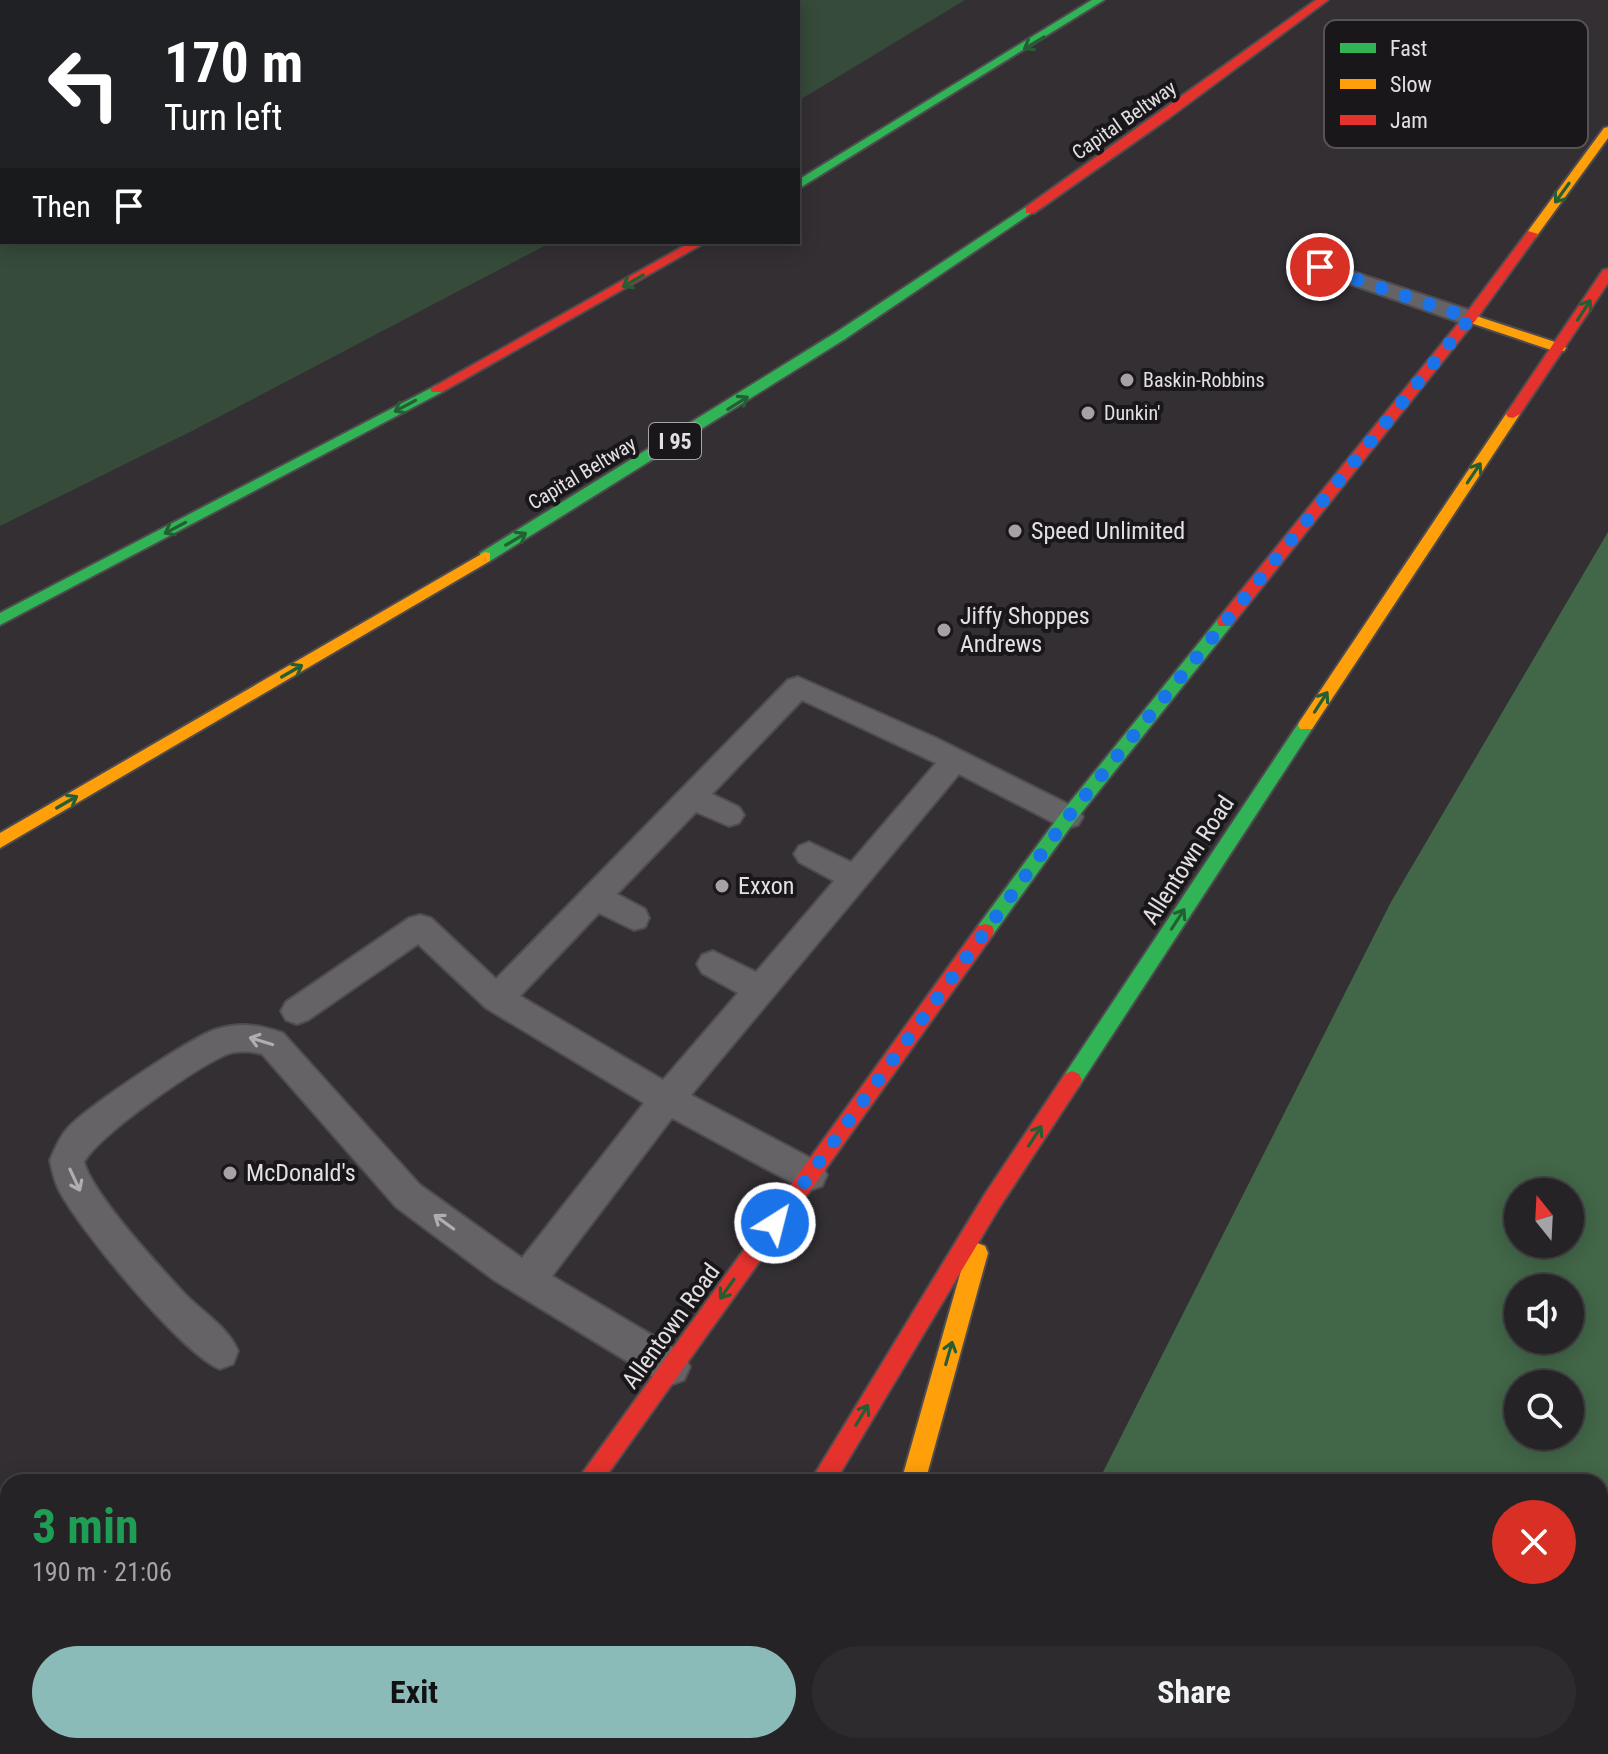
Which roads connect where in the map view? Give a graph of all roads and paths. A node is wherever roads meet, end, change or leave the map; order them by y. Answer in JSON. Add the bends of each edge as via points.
{"nodes":[{"id":1,"x":1099,"y":0,"type":"edge"},
{"id":2,"x":1323,"y":0,"type":"edge"},
{"id":3,"x":1608,"y":130,"type":"edge"},
{"id":4,"x":800,"y":184,"type":"edge"},
{"id":5,"x":697,"y":244,"type":"edge"},
{"id":6,"x":1320,"y":267,"type":"dead end"},
{"id":7,"x":1608,"y":273,"type":"edge"},
{"id":8,"x":1470,"y":318,"type":"junction"},
{"id":9,"x":1559,"y":348,"type":"junction"},
{"id":10,"x":0,"y":620,"type":"edge"},
{"id":11,"x":955,"y":760,"type":"junction"},
{"id":12,"x":692,"y":797,"type":"junction"},
{"id":13,"x":729,"y":815,"type":"dead end"},
{"id":14,"x":1068,"y":817,"type":"junction"},
{"id":15,"x":0,"y":841,"type":"edge"},
{"id":16,"x":809,"y":854,"type":"dead end"},
{"id":17,"x":854,"y":878,"type":"junction"},
{"id":18,"x":597,"y":897,"type":"junction"},
{"id":19,"x":634,"y":918,"type":"dead end"},
{"id":20,"x":713,"y":964,"type":"dead end"},
{"id":21,"x":760,"y":990,"type":"junction"},
{"id":22,"x":497,"y":999,"type":"junction"},
{"id":23,"x":297,"y":1011,"type":"dead end"},
{"id":24,"x":667,"y":1099,"type":"junction"},
{"id":25,"x":810,"y":1175,"type":"junction"},
{"id":26,"x":992,"y":1201,"type":"junction"},
{"id":27,"x":517,"y":1274,"type":"junction"},
{"id":28,"x":220,"y":1351,"type":"dead end"},
{"id":29,"x":671,"y":1367,"type":"junction"},
{"id":30,"x":594,"y":1474,"type":"edge"},
{"id":31,"x":827,"y":1474,"type":"edge"},
{"id":32,"x":915,"y":1474,"type":"edge"}],
"edges":[{"from":1,"to":4,"type":"main road","one_way":true},
{"from":15,"to":2,"type":"main road","name":"Capital Beltway","number":"I 95","one_way":true,"via":[[424,595],[741,401],[1040,204]]},
{"from":3,"to":8,"type":"main road","name":"Allentown Road","one_way":true},
{"from":5,"to":10,"type":"main road","one_way":true,"via":[[591,306]]},
{"from":6,"to":8,"type":"lane"},
{"from":9,"to":7,"type":"main road","name":"Allentown Road","one_way":true},
{"from":8,"to":9,"type":"main road"},
{"from":8,"to":14,"type":"main road","name":"Allentown Road"},
{"from":26,"to":9,"type":"main road","name":"Allentown Road","one_way":true},
{"from":11,"to":12,"type":"lane","via":[[798,687]]},
{"from":11,"to":14,"type":"lane"},
{"from":11,"to":17,"type":"lane"},
{"from":12,"to":13,"type":"lane"},
{"from":12,"to":18,"type":"lane"},
{"from":14,"to":25,"type":"main road","name":"Allentown Road"},
{"from":16,"to":17,"type":"lane"},
{"from":17,"to":21,"type":"lane"},
{"from":18,"to":19,"type":"lane"},
{"from":18,"to":22,"type":"lane"},
{"from":20,"to":21,"type":"lane"},
{"from":21,"to":24,"type":"lane"},
{"from":22,"to":23,"type":"lane","via":[[420,927]]},
{"from":22,"to":24,"type":"lane"},
{"from":24,"to":25,"type":"lane"},
{"from":24,"to":27,"type":"lane"},
{"from":25,"to":29,"type":"main road","name":"Allentown Road","one_way":true},
{"from":31,"to":26,"type":"main road","name":"Allentown Road","one_way":true},
{"from":32,"to":26,"type":"main road","one_way":true},
{"from":27,"to":28,"type":"lane","one_way":true,"via":[[408,1196],[272,1043],[247,1037],[219,1042],[123,1104],[80,1138],[67,1160],[72,1181],[99,1218],[172,1306]]},
{"from":27,"to":29,"type":"lane"},
{"from":29,"to":30,"type":"main road","name":"Allentown Road"}]}
